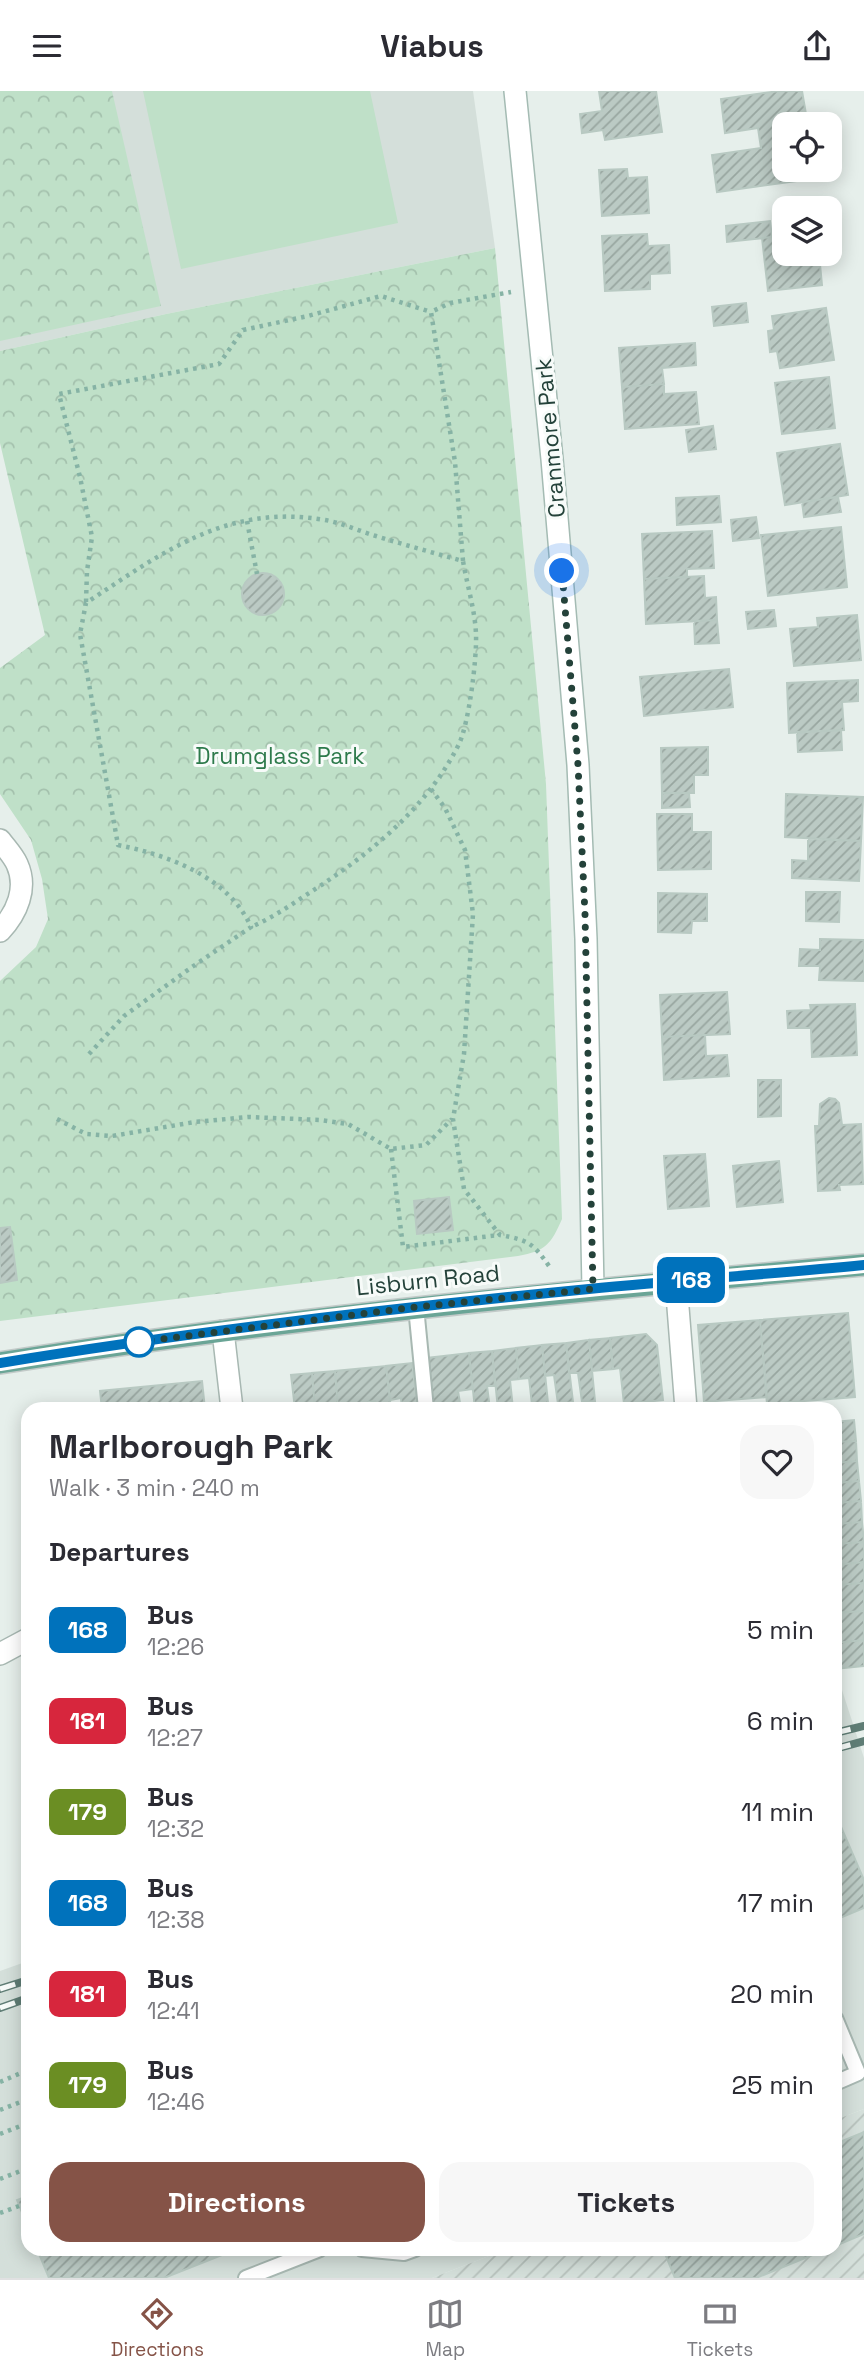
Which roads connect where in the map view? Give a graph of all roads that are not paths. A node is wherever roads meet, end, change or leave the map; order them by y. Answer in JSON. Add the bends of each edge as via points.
{"nodes":[{"id":1,"x":515,"y":91,"type":"edge"},
{"id":2,"x":0,"y":840,"type":"edge"},
{"id":3,"x":0,"y":932,"type":"edge"},
{"id":4,"x":864,"y":1265,"type":"edge"},
{"id":5,"x":676,"y":1282,"type":"junction"},
{"id":6,"x":593,"y":1289,"type":"junction"},
{"id":7,"x":416,"y":1307,"type":"junction"},
{"id":8,"x":223,"y":1331,"type":"junction"},
{"id":9,"x":0,"y":1363,"type":"edge"},
{"id":10,"x":231,"y":1402,"type":"edge"},
{"id":11,"x":425,"y":1402,"type":"edge"},
{"id":12,"x":685,"y":1402,"type":"edge"},
{"id":13,"x":21,"y":1643,"type":"edge"},
{"id":14,"x":0,"y":1654,"type":"edge"},
{"id":15,"x":842,"y":2035,"type":"edge"},
{"id":16,"x":842,"y":2080,"type":"edge"},
{"id":17,"x":302,"y":2256,"type":"edge"},
{"id":18,"x":246,"y":2278,"type":"edge"}],
"edges":[{"from":1,"to":6,"type":"street","name":"Cranmore Park","via":[[578,765]]},
{"from":2,"to":3,"type":"street","via":[[17,864],[22,894]]},
{"from":4,"to":5,"type":"main road","name":"Lisburn Road"},
{"from":5,"to":6,"type":"main road","name":"Lisburn Road"},
{"from":5,"to":12,"type":"street"},
{"from":6,"to":7,"type":"main road","name":"Lisburn Road"},
{"from":7,"to":8,"type":"main road","name":"Lisburn Road"},
{"from":7,"to":11,"type":"lane"},
{"from":8,"to":9,"type":"main road","name":"Lisburn Road"},
{"from":8,"to":10,"type":"street"},
{"from":13,"to":14,"type":"street"},
{"from":15,"to":16,"type":"lane","via":[[858,2073]]},
{"from":17,"to":18,"type":"lane"}]}
